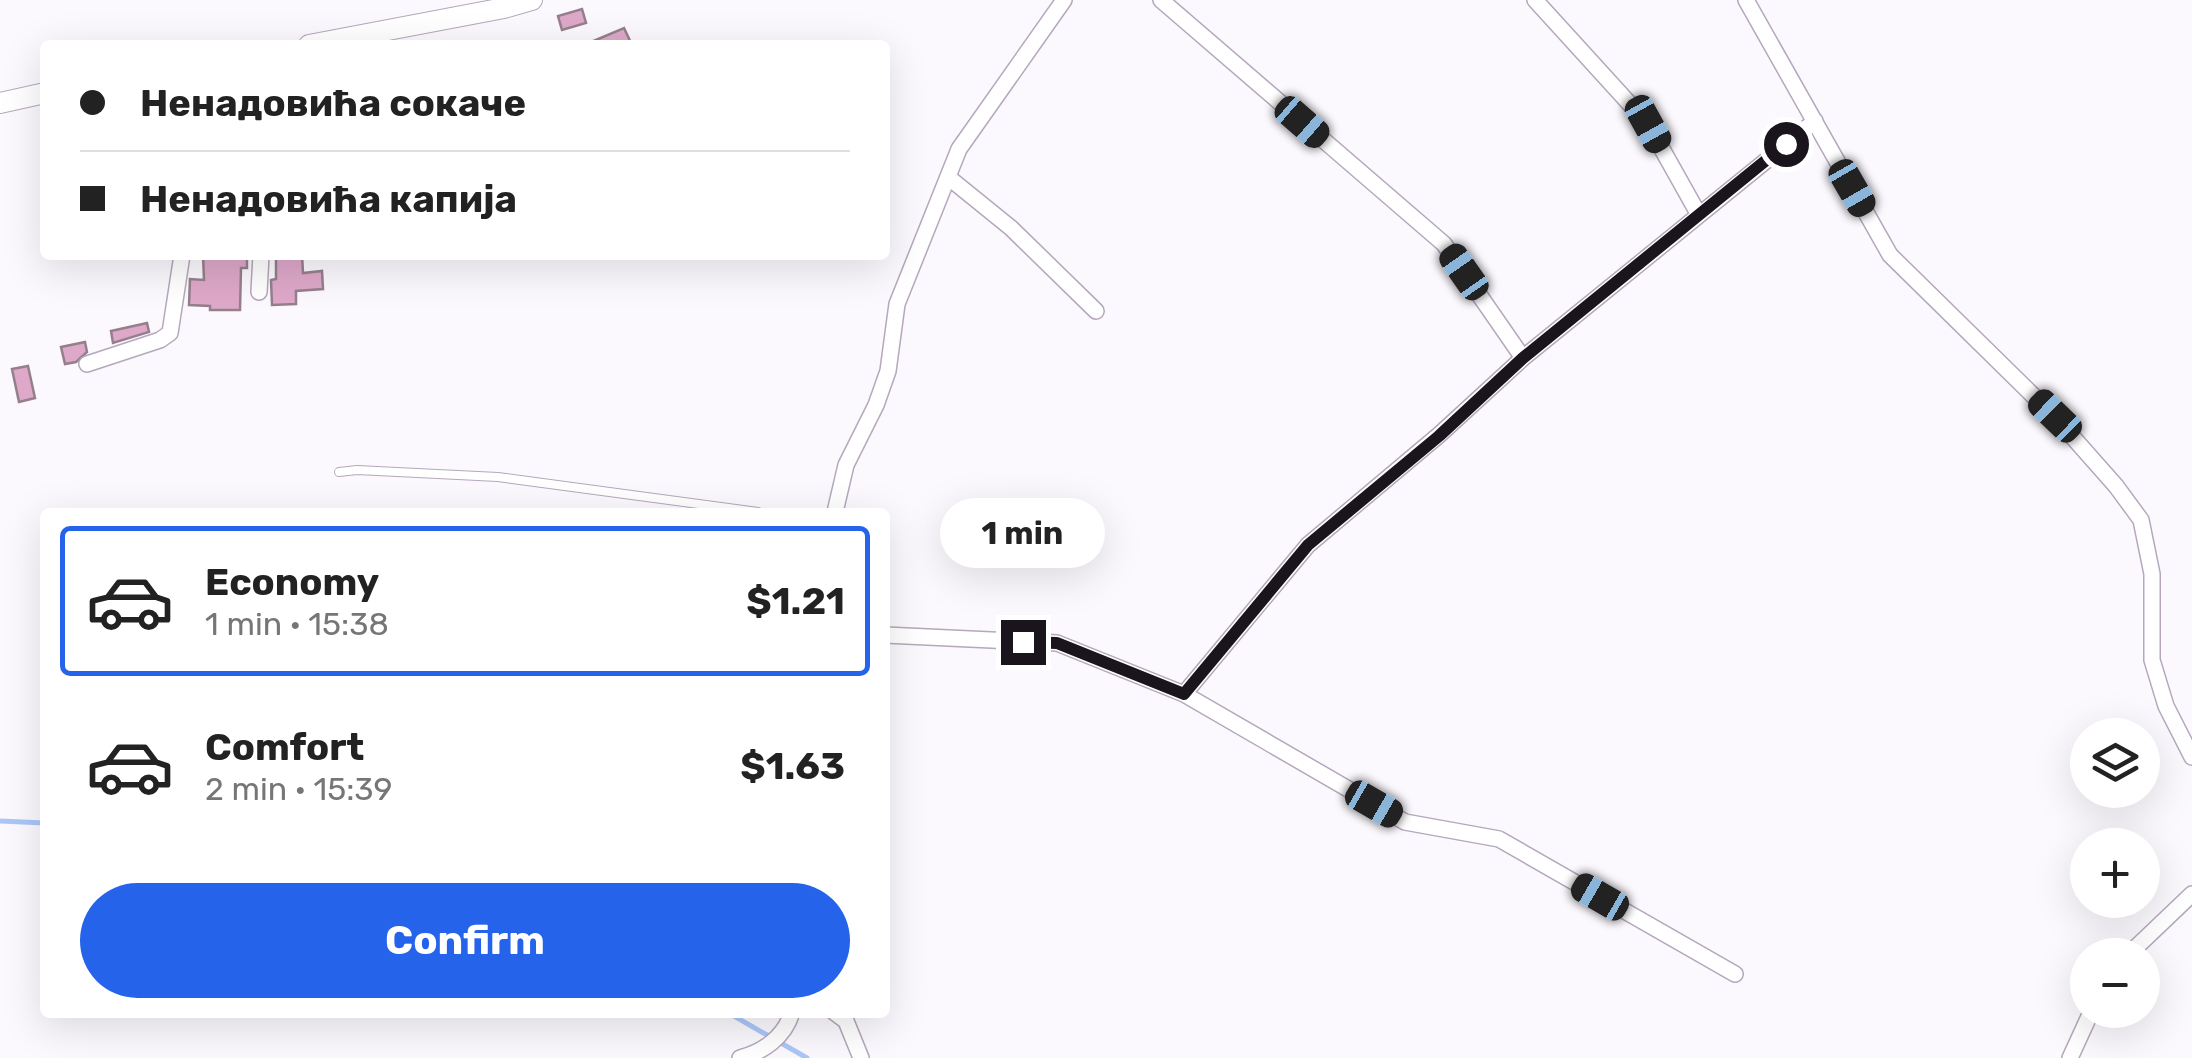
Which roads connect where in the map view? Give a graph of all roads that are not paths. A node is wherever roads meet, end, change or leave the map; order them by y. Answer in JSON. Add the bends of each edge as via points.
{"nodes":[{"id":1,"x":532,"y":0,"type":"edge"},
{"id":2,"x":1064,"y":0,"type":"edge"},
{"id":3,"x":1161,"y":0,"type":"edge"},
{"id":4,"x":1535,"y":0,"type":"edge"},
{"id":5,"x":1746,"y":0,"type":"edge"},
{"id":6,"x":373,"y":39,"type":"edge"},
{"id":7,"x":40,"y":94,"type":"edge"},
{"id":8,"x":0,"y":103,"type":"edge"},
{"id":9,"x":1814,"y":121,"type":"junction"},
{"id":10,"x":948,"y":177,"type":"junction"},
{"id":11,"x":1699,"y":215,"type":"junction"},
{"id":12,"x":181,"y":260,"type":"edge"},
{"id":13,"x":262,"y":260,"type":"edge"},
{"id":14,"x":260,"y":292,"type":"dead end"},
{"id":15,"x":1096,"y":311,"type":"dead end"},
{"id":16,"x":1523,"y":358,"type":"junction"},
{"id":17,"x":88,"y":364,"type":"dead end"},
{"id":18,"x":339,"y":472,"type":"dead end"},
{"id":19,"x":728,"y":508,"type":"edge"},
{"id":20,"x":836,"y":508,"type":"edge"},
{"id":21,"x":890,"y":635,"type":"edge"},
{"id":22,"x":1184,"y":694,"type":"junction"},
{"id":23,"x":2192,"y":757,"type":"edge"},
{"id":24,"x":2192,"y":894,"type":"edge"},
{"id":25,"x":2146,"y":938,"type":"edge"},
{"id":26,"x":1735,"y":974,"type":"dead end"},
{"id":27,"x":842,"y":1018,"type":"edge"},
{"id":28,"x":790,"y":1019,"type":"edge"},
{"id":29,"x":2084,"y":1028,"type":"edge"},
{"id":30,"x":740,"y":1058,"type":"edge"},
{"id":31,"x":861,"y":1058,"type":"edge"},
{"id":32,"x":2070,"y":1058,"type":"edge"}],
"edges":[{"from":1,"to":6,"type":"street"},
{"from":2,"to":10,"type":"street","via":[[959,149]]},
{"from":3,"to":16,"type":"street","via":[[1444,244]]},
{"from":4,"to":11,"type":"street","via":[[1648,124]]},
{"from":5,"to":9,"type":"street"},
{"from":7,"to":8,"type":"street"},
{"from":9,"to":11,"type":"street"},
{"from":9,"to":23,"type":"street","via":[[1890,255],[2055,416],[2140,520],[2152,574],[2152,660]]},
{"from":10,"to":15,"type":"street"},
{"from":10,"to":20,"type":"street","via":[[896,304],[888,371],[846,465]]},
{"from":11,"to":16,"type":"street"},
{"from":12,"to":17,"type":"street","via":[[170,333]]},
{"from":13,"to":14,"type":"street"},
{"from":16,"to":22,"type":"street","via":[[1308,545]]},
{"from":18,"to":19,"type":"lane","via":[[498,477]]},
{"from":21,"to":22,"type":"street","via":[[1057,643]]},
{"from":22,"to":26,"type":"street","via":[[1405,822],[1498,839]]},
{"from":24,"to":25,"type":"street"},
{"from":27,"to":31,"type":"street"},
{"from":28,"to":30,"type":"street","via":[[760,1053]]},
{"from":29,"to":32,"type":"street"}]}
